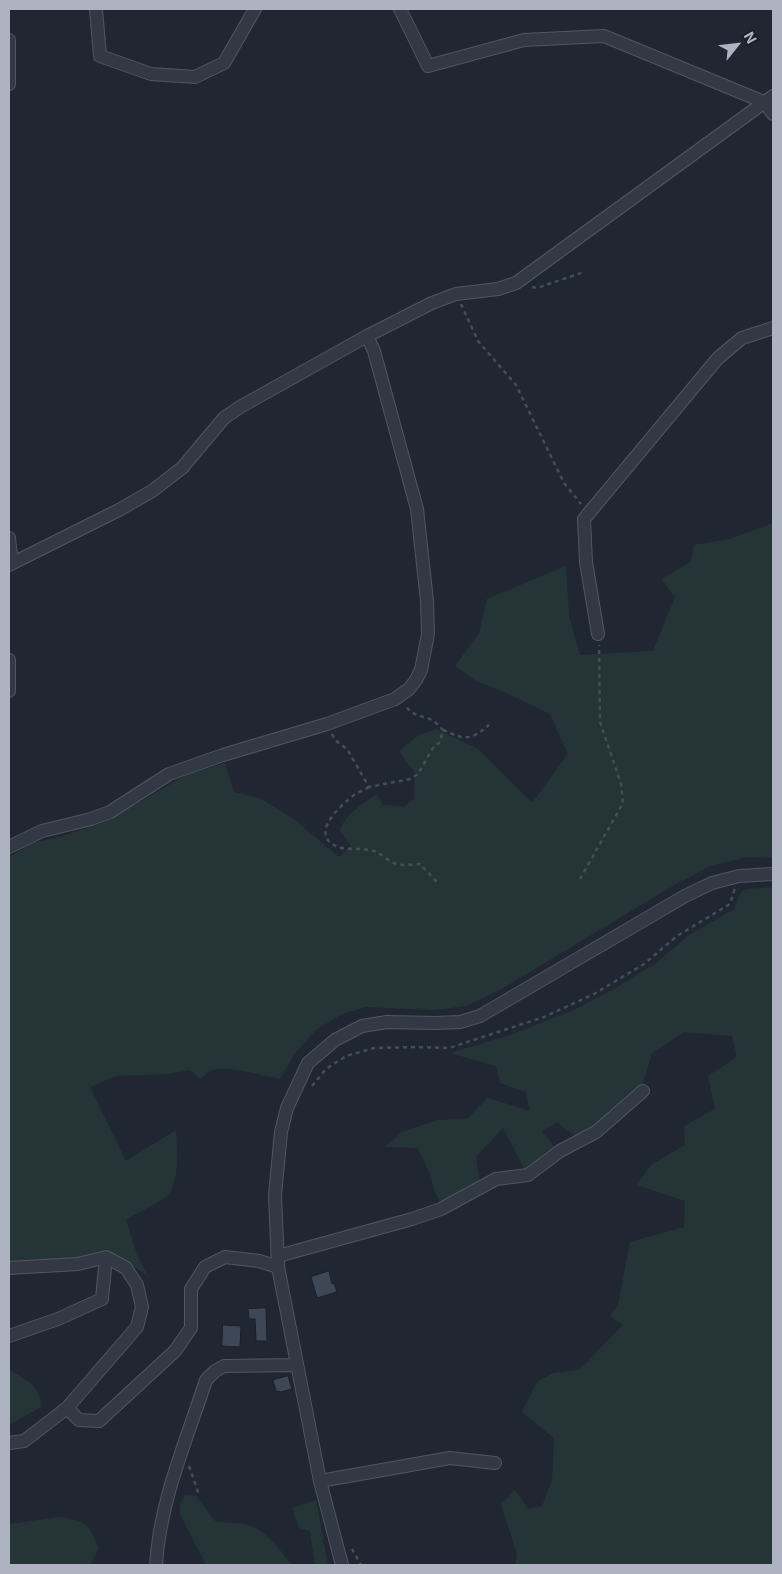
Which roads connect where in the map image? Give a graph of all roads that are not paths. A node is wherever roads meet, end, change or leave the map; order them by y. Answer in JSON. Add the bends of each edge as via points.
{"nodes":[{"id":1,"x":96,"y":9,"type":"edge"},
{"id":2,"x":255,"y":9,"type":"edge"},
{"id":3,"x":400,"y":9,"type":"edge"},
{"id":4,"x":9,"y":40,"type":"edge"},
{"id":5,"x":9,"y":84,"type":"edge"},
{"id":6,"x":769,"y":99,"type":"edge"},
{"id":7,"x":773,"y":114,"type":"edge"},
{"id":8,"x":773,"y":328,"type":"edge"},
{"id":9,"x":367,"y":336,"type":"junction"},
{"id":10,"x":9,"y":538,"type":"edge"},
{"id":11,"x":9,"y":564,"type":"edge"},
{"id":12,"x":598,"y":634,"type":"road end"},
{"id":13,"x":9,"y":660,"type":"edge"},
{"id":14,"x":9,"y":691,"type":"edge"},
{"id":15,"x":9,"y":847,"type":"edge"},
{"id":16,"x":773,"y":874,"type":"edge"},
{"id":17,"x":643,"y":1091,"type":"dead end"},
{"id":18,"x":106,"y":1257,"type":"junction"},
{"id":19,"x":278,"y":1261,"type":"junction"},
{"id":20,"x":9,"y":1268,"type":"edge"},
{"id":21,"x":9,"y":1336,"type":"edge"},
{"id":22,"x":297,"y":1365,"type":"junction"},
{"id":23,"x":67,"y":1408,"type":"junction"},
{"id":24,"x":9,"y":1443,"type":"edge"},
{"id":25,"x":495,"y":1463,"type":"dead end"},
{"id":26,"x":320,"y":1481,"type":"junction"},
{"id":27,"x":156,"y":1565,"type":"edge"},
{"id":28,"x":342,"y":1565,"type":"edge"}],
"edges":[{"from":1,"to":2,"type":"street","via":[[100,56],[151,74],[195,77],[224,63]]},
{"from":3,"to":6,"type":"street","via":[[428,66],[524,40],[604,36]]},
{"from":4,"to":5,"type":"street"},
{"from":6,"to":7,"type":"street"},
{"from":6,"to":9,"type":"street","via":[[516,283],[498,290],[456,294]]},
{"from":8,"to":12,"type":"street","via":[[742,338],[718,358],[584,519],[586,562]]},
{"from":9,"to":11,"type":"street","via":[[224,418],[182,468],[152,491]]},
{"from":9,"to":15,"type":"street","via":[[417,510],[428,634],[421,670],[409,690],[327,724],[169,774],[110,812],[42,831]]},
{"from":10,"to":11,"type":"street"},
{"from":13,"to":14,"type":"street"},
{"from":16,"to":19,"type":"street","via":[[739,876],[712,883],[685,896],[480,1016],[460,1022],[387,1022],[362,1026],[334,1040],[308,1063],[287,1108],[281,1132],[275,1195]]},
{"from":17,"to":19,"type":"street","via":[[596,1132],[560,1151],[528,1175],[496,1179],[441,1209]]},
{"from":18,"to":20,"type":"street","via":[[78,1264]]},
{"from":18,"to":21,"type":"street","via":[[102,1299]]},
{"from":18,"to":23,"type":"street","via":[[126,1268],[137,1285],[142,1307],[139,1320],[137,1327]]},
{"from":19,"to":22,"type":"street"},
{"from":19,"to":23,"type":"street","via":[[225,1257],[205,1267],[191,1289],[191,1328],[175,1351],[99,1420],[79,1420]]},
{"from":22,"to":26,"type":"street"},
{"from":22,"to":27,"type":"street","via":[[224,1366],[206,1380],[164,1507]]},
{"from":23,"to":24,"type":"street","via":[[24,1441]]},
{"from":25,"to":26,"type":"street","via":[[450,1458]]},
{"from":26,"to":28,"type":"street"}]}
